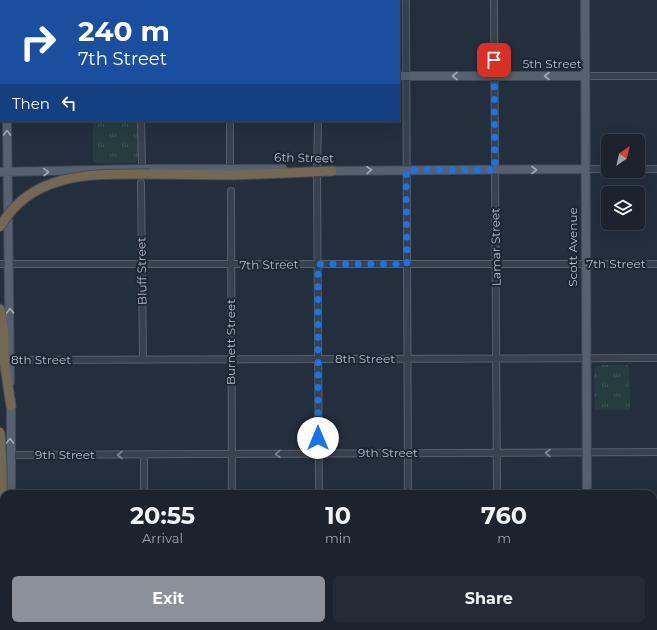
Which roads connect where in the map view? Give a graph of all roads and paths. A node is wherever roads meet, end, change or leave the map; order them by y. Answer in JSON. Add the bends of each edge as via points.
{"nodes":[{"id":1,"x":406,"y":0,"type":"edge"},
{"id":2,"x":494,"y":0,"type":"edge"},
{"id":3,"x":585,"y":0,"type":"edge"},
{"id":4,"x":402,"y":76,"type":"edge"},
{"id":5,"x":494,"y":76,"type":"junction"},
{"id":6,"x":586,"y":76,"type":"junction"},
{"id":7,"x":657,"y":76,"type":"edge"},
{"id":8,"x":7,"y":122,"type":"edge"},
{"id":9,"x":141,"y":122,"type":"edge"},
{"id":10,"x":230,"y":122,"type":"edge"},
{"id":11,"x":318,"y":122,"type":"edge"},
{"id":12,"x":142,"y":169,"type":"junction"},
{"id":13,"x":230,"y":169,"type":"junction"},
{"id":14,"x":586,"y":169,"type":"junction"},
{"id":15,"x":601,"y":169,"type":"edge"},
{"id":16,"x":645,"y":169,"type":"edge"},
{"id":17,"x":657,"y":169,"type":"edge"},
{"id":18,"x":406,"y":170,"type":"junction"},
{"id":19,"x":495,"y":170,"type":"junction"},
{"id":20,"x":317,"y":171,"type":"junction"},
{"id":21,"x":332,"y":171,"type":"joint"},
{"id":22,"x":4,"y":172,"type":"edge"},
{"id":23,"x":141,"y":183,"type":"dead end"},
{"id":24,"x":231,"y":191,"type":"dead end"},
{"id":25,"x":0,"y":227,"type":"edge"},
{"id":26,"x":4,"y":264,"type":"edge"},
{"id":27,"x":142,"y":264,"type":"junction"},
{"id":28,"x":318,"y":264,"type":"junction"},
{"id":29,"x":407,"y":264,"type":"junction"},
{"id":30,"x":496,"y":264,"type":"junction"},
{"id":31,"x":657,"y":264,"type":"edge"},
{"id":32,"x":231,"y":265,"type":"junction"},
{"id":33,"x":585,"y":265,"type":"junction"},
{"id":34,"x":0,"y":309,"type":"edge"},
{"id":35,"x":408,"y":358,"type":"junction"},
{"id":36,"x":497,"y":358,"type":"junction"},
{"id":37,"x":586,"y":358,"type":"junction"},
{"id":38,"x":657,"y":358,"type":"edge"},
{"id":39,"x":231,"y":359,"type":"junction"},
{"id":40,"x":318,"y":359,"type":"junction"},
{"id":41,"x":5,"y":360,"type":"edge"},
{"id":42,"x":144,"y":360,"type":"junction"},
{"id":43,"x":11,"y":406,"type":"joint"},
{"id":44,"x":0,"y":432,"type":"edge"},
{"id":45,"x":587,"y":452,"type":"junction"},
{"id":46,"x":657,"y":452,"type":"edge"},
{"id":47,"x":318,"y":453,"type":"junction"},
{"id":48,"x":408,"y":453,"type":"junction"},
{"id":49,"x":496,"y":453,"type":"junction"},
{"id":50,"x":232,"y":454,"type":"junction"},
{"id":51,"x":0,"y":455,"type":"edge"},
{"id":52,"x":10,"y":455,"type":"junction"},
{"id":53,"x":144,"y":455,"type":"junction"},
{"id":54,"x":2,"y":490,"type":"edge"},
{"id":55,"x":11,"y":490,"type":"edge"},
{"id":56,"x":144,"y":490,"type":"edge"},
{"id":57,"x":232,"y":490,"type":"edge"},
{"id":58,"x":319,"y":490,"type":"edge"},
{"id":59,"x":408,"y":490,"type":"edge"},
{"id":60,"x":497,"y":490,"type":"edge"},
{"id":61,"x":587,"y":490,"type":"edge"}],
"edges":[{"from":1,"to":4,"type":"street"},
{"from":2,"to":5,"type":"street","name":"Lamar Street"},
{"from":3,"to":6,"type":"main road","name":"Scott Avenue"},
{"from":5,"to":4,"type":"main road","name":"5th Street","one_way":true},
{"from":4,"to":18,"type":"street"},
{"from":6,"to":5,"type":"main road","name":"5th Street","one_way":true},
{"from":5,"to":19,"type":"street","name":"Lamar Street"},
{"from":6,"to":7,"type":"street","name":"5th Street"},
{"from":6,"to":14,"type":"main road","name":"Scott Avenue"},
{"from":22,"to":8,"type":"main road","one_way":true},
{"from":9,"to":12,"type":"street"},
{"from":10,"to":13,"type":"street"},
{"from":11,"to":20,"type":"street"},
{"from":12,"to":13,"type":"main road","name":"6th Street"},
{"from":22,"to":12,"type":"main road","name":"6th Street","one_way":true},
{"from":13,"to":20,"type":"main road","name":"6th Street"},
{"from":14,"to":15,"type":"street","name":"6th Street"},
{"from":19,"to":14,"type":"main road","name":"6th Street","one_way":true},
{"from":14,"to":33,"type":"main road","name":"Scott Avenue"},
{"from":16,"to":17,"type":"street"},
{"from":18,"to":19,"type":"main road","name":"6th Street"},
{"from":21,"to":18,"type":"main road","name":"6th Street","one_way":true},
{"from":18,"to":29,"type":"street"},
{"from":19,"to":30,"type":"street","name":"Lamar Street"},
{"from":20,"to":21,"type":"highway"},
{"from":20,"to":25,"type":"highway","bridge":true,"via":[[234,175],[81,175],[37,190],[24,200]]},
{"from":20,"to":28,"type":"street"},
{"from":22,"to":26,"type":"main road"},
{"from":23,"to":27,"type":"street","name":"Bluff Street"},
{"from":24,"to":32,"type":"street","name":"Burnett Street"},
{"from":26,"to":27,"type":"street","name":"7th Street"},
{"from":41,"to":26,"type":"main road","one_way":true},
{"from":27,"to":32,"type":"street","name":"7th Street"},
{"from":27,"to":42,"type":"street","name":"Bluff Street"},
{"from":28,"to":29,"type":"street","name":"7th Street"},
{"from":28,"to":32,"type":"street","name":"7th Street"},
{"from":28,"to":40,"type":"street"},
{"from":29,"to":30,"type":"street","name":"7th Street"},
{"from":29,"to":35,"type":"street"},
{"from":30,"to":33,"type":"street","name":"7th Street"},
{"from":30,"to":36,"type":"street","name":"Lamar Street"},
{"from":31,"to":33,"type":"street","name":"7th Street"},
{"from":32,"to":39,"type":"street","name":"Burnett Street"},
{"from":33,"to":37,"type":"main road","name":"Scott Avenue"},
{"from":34,"to":41,"type":"highway"},
{"from":35,"to":36,"type":"street","name":"8th Street"},
{"from":35,"to":40,"type":"street","name":"8th Street"},
{"from":35,"to":48,"type":"street"},
{"from":36,"to":37,"type":"street","name":"8th Street"},
{"from":36,"to":49,"type":"street","name":"Lamar Street"},
{"from":37,"to":38,"type":"street","name":"8th Street"},
{"from":37,"to":45,"type":"main road","name":"Scott Avenue"},
{"from":39,"to":40,"type":"street","name":"8th Street"},
{"from":39,"to":42,"type":"street","name":"8th Street"},
{"from":39,"to":50,"type":"street","name":"Burnett Street"},
{"from":40,"to":47,"type":"street"},
{"from":41,"to":42,"type":"street","name":"8th Street"},
{"from":41,"to":43,"type":"highway"},
{"from":52,"to":43,"type":"main road","one_way":true},
{"from":44,"to":54,"type":"highway","bridge":true},
{"from":45,"to":46,"type":"street","name":"9th Street"},
{"from":45,"to":49,"type":"street","name":"9th Street","one_way":true},
{"from":45,"to":61,"type":"main road","name":"Scott Avenue"},
{"from":47,"to":48,"type":"street","name":"9th Street"},
{"from":47,"to":50,"type":"street","name":"9th Street","one_way":true},
{"from":47,"to":58,"type":"street"},
{"from":48,"to":49,"type":"street","name":"9th Street"},
{"from":48,"to":59,"type":"street"},
{"from":49,"to":60,"type":"street","name":"Lamar Street"},
{"from":50,"to":53,"type":"street","name":"9th Street"},
{"from":50,"to":57,"type":"street","name":"Burnett Street"},
{"from":51,"to":52,"type":"street","name":"9th Street"},
{"from":53,"to":52,"type":"street","name":"9th Street","one_way":true},
{"from":52,"to":55,"type":"main road"},
{"from":53,"to":56,"type":"street"}]}
